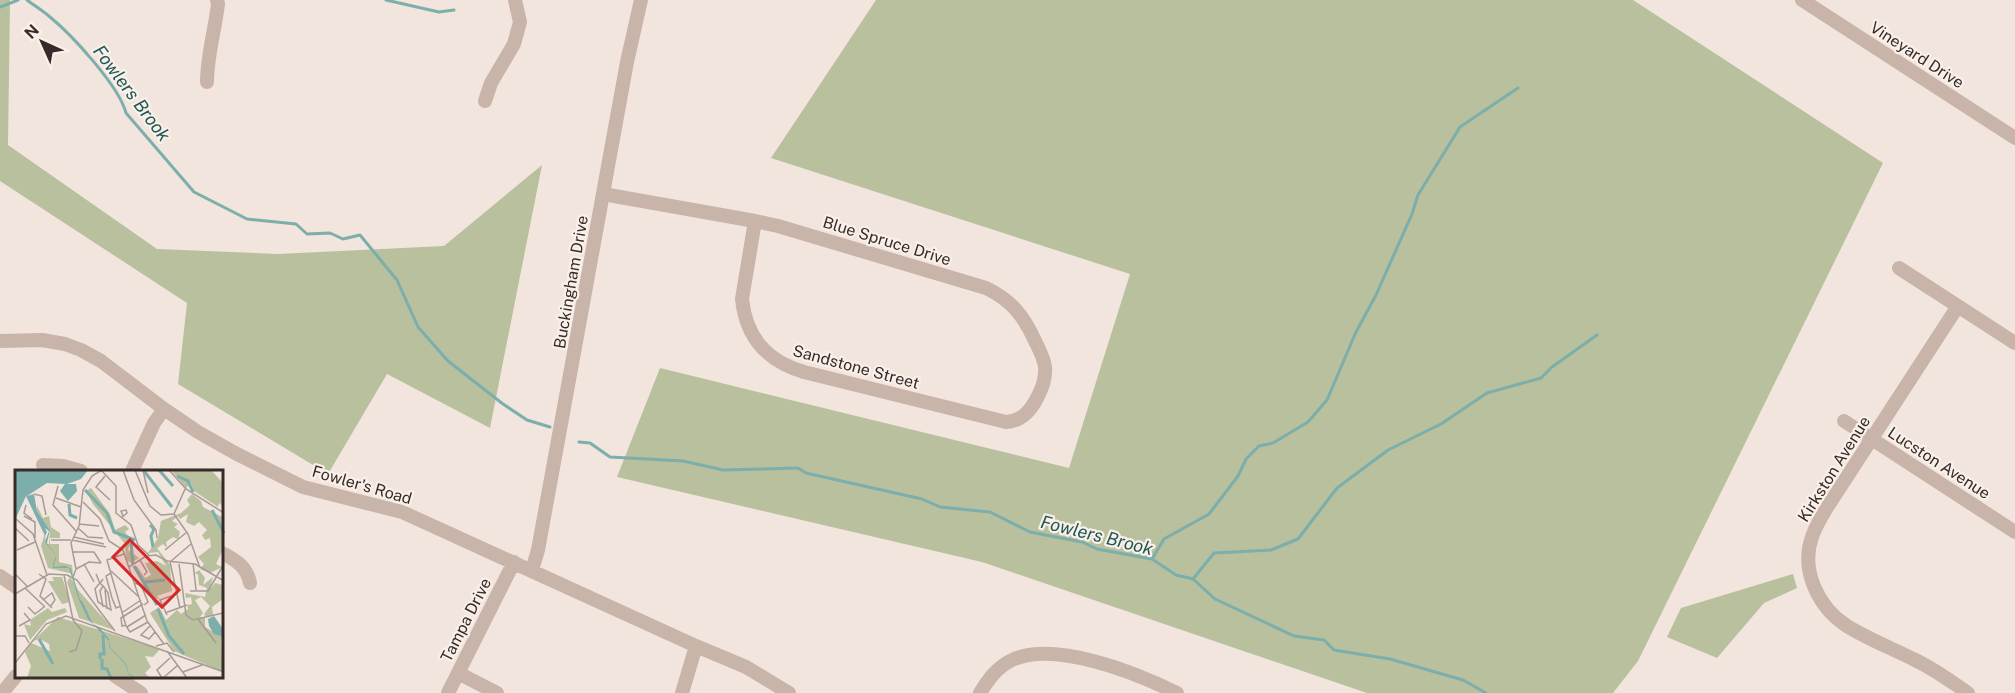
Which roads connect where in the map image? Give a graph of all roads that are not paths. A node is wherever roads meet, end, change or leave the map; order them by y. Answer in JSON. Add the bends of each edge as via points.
{"nodes":[{"id":1,"x":217,"y":0,"type":"edge"},
{"id":2,"x":515,"y":0,"type":"edge"},
{"id":3,"x":641,"y":0,"type":"edge"},
{"id":4,"x":1802,"y":0,"type":"edge"},
{"id":5,"x":207,"y":82,"type":"dead end"},
{"id":6,"x":485,"y":101,"type":"dead end"},
{"id":7,"x":2015,"y":138,"type":"edge"},
{"id":8,"x":603,"y":194,"type":"junction"},
{"id":9,"x":755,"y":221,"type":"junction"},
{"id":10,"x":1899,"y":268,"type":"dead end"},
{"id":11,"x":1958,"y":306,"type":"junction"},
{"id":12,"x":0,"y":341,"type":"edge"},
{"id":13,"x":2015,"y":343,"type":"edge"},
{"id":14,"x":164,"y":409,"type":"junction"},
{"id":15,"x":1844,"y":421,"type":"dead end"},
{"id":16,"x":1006,"y":422,"type":"joint"},
{"id":17,"x":1872,"y":438,"type":"junction"},
{"id":18,"x":43,"y":465,"type":"dead end"},
{"id":19,"x":77,"y":470,"type":"edge"},
{"id":20,"x":132,"y":470,"type":"edge"},
{"id":21,"x":2015,"y":532,"type":"edge"},
{"id":22,"x":224,"y":554,"type":"edge"},
{"id":23,"x":514,"y":562,"type":"junction"},
{"id":24,"x":532,"y":570,"type":"junction"},
{"id":25,"x":0,"y":576,"type":"edge"},
{"id":26,"x":250,"y":583,"type":"dead end"},
{"id":27,"x":15,"y":586,"type":"edge"},
{"id":28,"x":696,"y":646,"type":"junction"},
{"id":29,"x":458,"y":673,"type":"junction"},
{"id":30,"x":15,"y":677,"type":"edge"},
{"id":31,"x":118,"y":678,"type":"edge"},
{"id":32,"x":2,"y":693,"type":"edge"},
{"id":33,"x":141,"y":693,"type":"edge"},
{"id":34,"x":448,"y":693,"type":"edge"},
{"id":35,"x":497,"y":693,"type":"edge"},
{"id":36,"x":682,"y":693,"type":"edge"},
{"id":37,"x":789,"y":693,"type":"edge"},
{"id":38,"x":980,"y":693,"type":"edge"},
{"id":39,"x":1177,"y":693,"type":"edge"},
{"id":40,"x":1968,"y":693,"type":"edge"}],
"edges":[{"from":1,"to":5,"type":"street"},
{"from":2,"to":6,"type":"street","via":[[520,22],[514,44]]},
{"from":3,"to":8,"type":"street","name":"Buckingham Drive"},
{"from":4,"to":7,"type":"street","name":"Vineyard Drive"},
{"from":8,"to":9,"type":"street","name":"Blue Spruce Drive"},
{"from":8,"to":24,"type":"street","name":"Buckingham Drive"},
{"from":9,"to":16,"type":"street","name":"Sandstone Street","via":[[742,305],[753,336],[770,355],[789,368]]},
{"from":9,"to":16,"type":"street","name":"Blue Spruce Drive","via":[[986,288],[1011,302],[1021,314],[1045,366],[1040,392],[1029,410],[1016,421]]},
{"from":10,"to":11,"type":"street"},
{"from":11,"to":13,"type":"street"},
{"from":11,"to":17,"type":"street","name":"Kirkston Avenue"},
{"from":12,"to":14,"type":"street","name":"Fowler's Road","via":[[49,340],[81,350]]},
{"from":14,"to":20,"type":"street"},
{"from":14,"to":23,"type":"street","name":"Fowler's Road","via":[[218,444],[303,487],[402,512]]},
{"from":15,"to":17,"type":"street","name":"Lucston Avenue"},
{"from":17,"to":21,"type":"street","name":"Lucston Avenue"},
{"from":17,"to":40,"type":"street","name":"Kirkston Avenue","via":[[1811,539],[1809,571],[1814,586],[1826,608],[1845,625],[1928,666]]},
{"from":18,"to":19,"type":"street"},
{"from":22,"to":26,"type":"street","via":[[242,566]]},
{"from":23,"to":24,"type":"street","name":"Fowler's Road"},
{"from":23,"to":29,"type":"street","name":"Tampa Drive"},
{"from":24,"to":28,"type":"street","name":"Fowler's Road"},
{"from":25,"to":27,"type":"street"},
{"from":28,"to":36,"type":"street"},
{"from":28,"to":37,"type":"street","name":"Fowler's Road","via":[[746,667]]},
{"from":29,"to":34,"type":"street","name":"Tampa Drive"},
{"from":29,"to":35,"type":"street"},
{"from":30,"to":32,"type":"street"},
{"from":31,"to":33,"type":"street"},
{"from":38,"to":39,"type":"street","via":[[1005,664],[1029,655],[1050,653],[1125,672]]}]}
